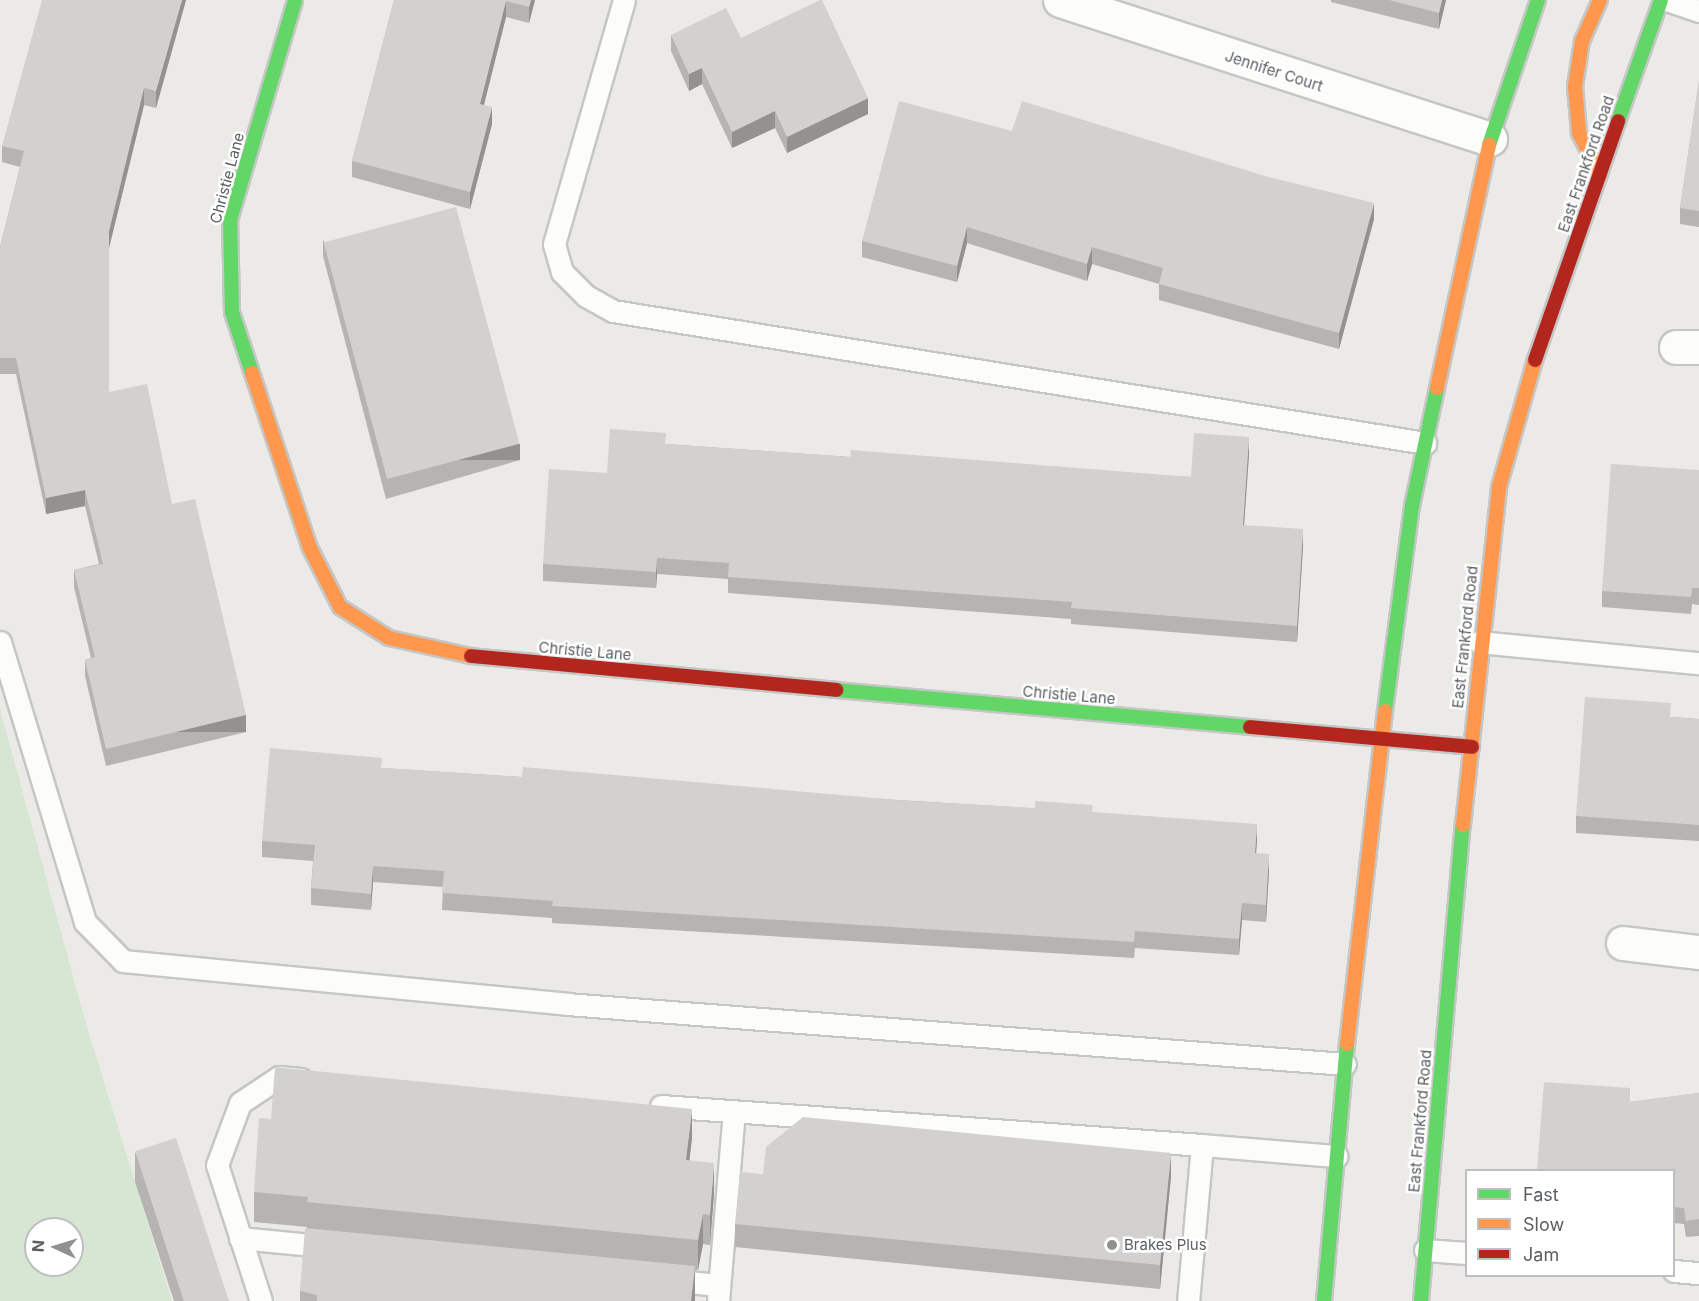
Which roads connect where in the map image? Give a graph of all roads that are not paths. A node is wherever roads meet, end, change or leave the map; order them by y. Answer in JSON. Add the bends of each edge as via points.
{"nodes":[{"id":1,"x":295,"y":0,"type":"edge"},
{"id":2,"x":624,"y":0,"type":"edge"},
{"id":3,"x":1060,"y":0,"type":"edge"},
{"id":4,"x":1538,"y":0,"type":"edge"},
{"id":5,"x":1600,"y":0,"type":"edge"},
{"id":6,"x":1661,"y":0,"type":"edge"},
{"id":7,"x":1666,"y":0,"type":"edge"},
{"id":8,"x":1699,"y":11,"type":"edge"},
{"id":9,"x":1490,"y":139,"type":"junction"},
{"id":10,"x":1600,"y":174,"type":"junction"},
{"id":11,"x":1425,"y":443,"type":"junction"},
{"id":12,"x":0,"y":642,"type":"edge"},
{"id":13,"x":1479,"y":642,"type":"junction"},
{"id":14,"x":1699,"y":663,"type":"edge"},
{"id":15,"x":1379,"y":740,"type":"junction"},
{"id":16,"x":1472,"y":747,"type":"junction"},
{"id":17,"x":1623,"y":943,"type":"dead end"},
{"id":18,"x":1699,"y":952,"type":"edge"},
{"id":19,"x":1345,"y":1064,"type":"junction"},
{"id":20,"x":326,"y":1081,"type":"edge"},
{"id":21,"x":633,"y":1104,"type":"edge"},
{"id":22,"x":734,"y":1112,"type":"junction"},
{"id":23,"x":1202,"y":1145,"type":"junction"},
{"id":24,"x":1337,"y":1156,"type":"junction"},
{"id":25,"x":240,"y":1238,"type":"junction"},
{"id":26,"x":357,"y":1250,"type":"edge"},
{"id":27,"x":1425,"y":1250,"type":"junction"},
{"id":28,"x":1465,"y":1253,"type":"edge"},
{"id":29,"x":1675,"y":1271,"type":"edge"},
{"id":30,"x":1699,"y":1274,"type":"edge"},
{"id":31,"x":649,"y":1278,"type":"edge"},
{"id":32,"x":719,"y":1293,"type":"edge"},
{"id":33,"x":261,"y":1301,"type":"edge"},
{"id":34,"x":1188,"y":1301,"type":"edge"},
{"id":35,"x":1324,"y":1301,"type":"edge"},
{"id":36,"x":1421,"y":1301,"type":"edge"}],
"edges":[{"from":1,"to":15,"type":"main road","name":"Christie Lane","via":[[230,220],[226,272],[231,312],[310,549],[340,607],[389,638],[480,658]]},
{"from":2,"to":11,"type":"lane","via":[[554,244],[562,272],[586,296],[613,311]]},
{"from":3,"to":9,"type":"street","name":"Jennifer Court"},
{"from":4,"to":9,"type":"main road"},
{"from":5,"to":10,"type":"main road","via":[[1582,41],[1575,86],[1579,133]]},
{"from":6,"to":10,"type":"main road","name":"East Frankford Road"},
{"from":7,"to":8,"type":"lane"},
{"from":9,"to":11,"type":"main road"},
{"from":10,"to":13,"type":"main road","name":"East Frankford Road","via":[[1539,344],[1499,487]]},
{"from":11,"to":15,"type":"main road"},
{"from":12,"to":19,"type":"lane","via":[[85,922],[123,961],[567,1004]]},
{"from":13,"to":14,"type":"lane"},
{"from":13,"to":16,"type":"main road","name":"East Frankford Road"},
{"from":15,"to":16,"type":"main road","name":"Christie Lane"},
{"from":15,"to":19,"type":"main road"},
{"from":16,"to":27,"type":"main road","name":"East Frankford Road"},
{"from":17,"to":18,"type":"street"},
{"from":19,"to":24,"type":"main road"},
{"from":20,"to":25,"type":"lane","via":[[279,1077],[240,1103],[217,1165]]},
{"from":21,"to":22,"type":"lane"},
{"from":22,"to":23,"type":"lane"},
{"from":22,"to":32,"type":"lane"},
{"from":23,"to":24,"type":"lane"},
{"from":23,"to":34,"type":"lane"},
{"from":24,"to":35,"type":"main road"},
{"from":25,"to":26,"type":"lane"},
{"from":25,"to":33,"type":"lane"},
{"from":27,"to":28,"type":"lane"},
{"from":27,"to":36,"type":"main road","name":"East Frankford Road"},
{"from":29,"to":30,"type":"lane"},
{"from":31,"to":32,"type":"lane"}]}
